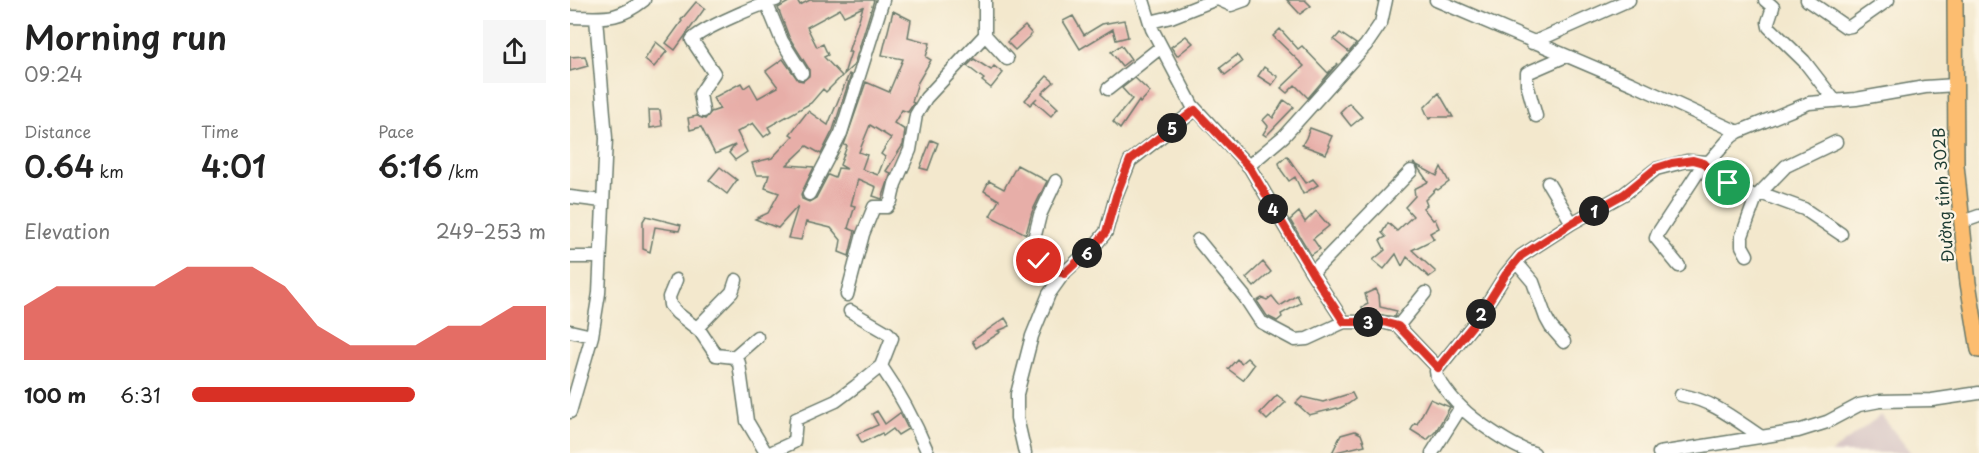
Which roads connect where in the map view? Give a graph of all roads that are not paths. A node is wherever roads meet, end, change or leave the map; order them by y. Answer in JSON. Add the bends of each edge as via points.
{"nodes":[{"id":1,"x":644,"y":0,"type":"edge"},
{"id":2,"x":884,"y":0,"type":"edge"},
{"id":3,"x":985,"y":0,"type":"edge"},
{"id":4,"x":1143,"y":0,"type":"edge"},
{"id":5,"x":1214,"y":0,"type":"edge"},
{"id":6,"x":1220,"y":0,"type":"edge"},
{"id":7,"x":1245,"y":0,"type":"edge"},
{"id":8,"x":1386,"y":0,"type":"edge"},
{"id":9,"x":1436,"y":0,"type":"edge"},
{"id":10,"x":1629,"y":0,"type":"edge"},
{"id":11,"x":1807,"y":0,"type":"edge"},
{"id":12,"x":1888,"y":0,"type":"edge"},
{"id":13,"x":1955,"y":0,"type":"edge"},
{"id":14,"x":771,"y":1,"type":"edge"},
{"id":15,"x":1774,"y":2,"type":"edge"},
{"id":16,"x":570,"y":17,"type":"edge"},
{"id":17,"x":596,"y":18,"type":"junction"},
{"id":18,"x":1150,"y":22,"type":"junction"},
{"id":19,"x":985,"y":35,"type":"junction"},
{"id":20,"x":1532,"y":43,"type":"junction"},
{"id":21,"x":1161,"y":47,"type":"junction"},
{"id":22,"x":1566,"y":56,"type":"junction"},
{"id":23,"x":1007,"y":59,"type":"dead end"},
{"id":24,"x":802,"y":73,"type":"dead end"},
{"id":25,"x":1956,"y":85,"type":"junction"},
{"id":26,"x":1108,"y":89,"type":"dead end"},
{"id":27,"x":1835,"y":101,"type":"junction"},
{"id":28,"x":1195,"y":110,"type":"junction"},
{"id":29,"x":704,"y":111,"type":"dead end"},
{"id":30,"x":1536,"y":116,"type":"dead end"},
{"id":31,"x":1738,"y":132,"type":"junction"},
{"id":32,"x":1836,"y":142,"type":"dead end"},
{"id":33,"x":1704,"y":163,"type":"junction"},
{"id":34,"x":1250,"y":168,"type":"junction"},
{"id":35,"x":1411,"y":171,"type":"dead end"},
{"id":36,"x":1056,"y":180,"type":"dead end"},
{"id":37,"x":1548,"y":183,"type":"dead end"},
{"id":38,"x":809,"y":194,"type":"dead end"},
{"id":39,"x":1758,"y":195,"type":"junction"},
{"id":40,"x":570,"y":197,"type":"edge"},
{"id":41,"x":602,"y":201,"type":"junction"},
{"id":42,"x":1979,"y":216,"type":"edge"},
{"id":43,"x":1962,"y":222,"type":"junction"},
{"id":44,"x":1572,"y":223,"type":"junction"},
{"id":45,"x":1841,"y":234,"type":"dead end"},
{"id":46,"x":1198,"y":240,"type":"dead end"},
{"id":47,"x":1747,"y":255,"type":"dead end"},
{"id":48,"x":570,"y":257,"type":"edge"},
{"id":49,"x":600,"y":257,"type":"junction"},
{"id":50,"x":1516,"y":262,"type":"junction"},
{"id":51,"x":1679,"y":266,"type":"dead end"},
{"id":52,"x":1312,"y":273,"type":"junction"},
{"id":53,"x":1064,"y":274,"type":"junction"},
{"id":54,"x":676,"y":280,"type":"dead end"},
{"id":55,"x":736,"y":280,"type":"dead end"},
{"id":56,"x":1425,"y":293,"type":"dead end"},
{"id":57,"x":847,"y":295,"type":"dead end"},
{"id":58,"x":850,"y":311,"type":"dead end"},
{"id":59,"x":1344,"y":322,"type":"junction"},
{"id":60,"x":1398,"y":326,"type":"junction"},
{"id":61,"x":697,"y":328,"type":"junction"},
{"id":62,"x":570,"y":331,"type":"edge"},
{"id":63,"x":592,"y":336,"type":"junction"},
{"id":64,"x":757,"y":337,"type":"dead end"},
{"id":65,"x":1564,"y":342,"type":"dead end"},
{"id":66,"x":1979,"y":350,"type":"edge"},
{"id":67,"x":734,"y":357,"type":"junction"},
{"id":68,"x":881,"y":366,"type":"junction"},
{"id":69,"x":1438,"y":368,"type":"junction"},
{"id":70,"x":1979,"y":393,"type":"edge"},
{"id":71,"x":1681,"y":395,"type":"dead end"},
{"id":72,"x":1461,"y":407,"type":"junction"},
{"id":73,"x":570,"y":412,"type":"edge"},
{"id":74,"x":1760,"y":436,"type":"junction"},
{"id":75,"x":1529,"y":452,"type":"edge"},
{"id":76,"x":768,"y":453,"type":"edge"},
{"id":77,"x":928,"y":453,"type":"edge"},
{"id":78,"x":1025,"y":453,"type":"edge"},
{"id":79,"x":1432,"y":453,"type":"edge"},
{"id":80,"x":1659,"y":453,"type":"edge"}],
"edges":[{"from":1,"to":17,"type":"street","via":[[632,9]]},
{"from":2,"to":38,"type":"street","via":[[841,133]]},
{"from":3,"to":19,"type":"street"},
{"from":4,"to":18,"type":"street"},
{"from":5,"to":18,"type":"street"},
{"from":6,"to":7,"type":"street","via":[[1231,5]]},
{"from":8,"to":34,"type":"street","via":[[1381,23],[1362,50]]},
{"from":9,"to":20,"type":"street"},
{"from":10,"to":20,"type":"street"},
{"from":11,"to":12,"type":"street","via":[[1846,27]]},
{"from":13,"to":25,"type":"main road","name":"Đường tỉnh 302B"},
{"from":14,"to":24,"type":"street","via":[[782,41]]},
{"from":14,"to":29,"type":"street","via":[[713,26],[692,40],[714,73],[700,94]]},
{"from":15,"to":27,"type":"street","via":[[1769,27],[1804,61]]},
{"from":16,"to":17,"type":"street"},
{"from":17,"to":41,"type":"street","via":[[606,138]]},
{"from":18,"to":21,"type":"street"},
{"from":19,"to":23,"type":"street"},
{"from":19,"to":57,"type":"street","via":[[926,98],[916,115],[910,150],[891,201],[887,207],[874,207],[862,234]]},
{"from":20,"to":22,"type":"street"},
{"from":21,"to":26,"type":"street"},
{"from":21,"to":28,"type":"street"},
{"from":22,"to":30,"type":"street","via":[[1527,73]]},
{"from":22,"to":31,"type":"street"},
{"from":25,"to":27,"type":"street"},
{"from":25,"to":43,"type":"main road","name":"Đường tỉnh 302B","via":[[1956,165]]},
{"from":27,"to":31,"type":"street","via":[[1809,103]]},
{"from":28,"to":34,"type":"street"},
{"from":28,"to":53,"type":"street","via":[[1130,160],[1106,232]]},
{"from":31,"to":33,"type":"street","via":[[1713,159]]},
{"from":32,"to":39,"type":"street","via":[[1786,166]]},
{"from":33,"to":39,"type":"street","via":[[1718,177]]},
{"from":33,"to":44,"type":"street","via":[[1687,161],[1656,168],[1624,194]]},
{"from":33,"to":51,"type":"street","via":[[1656,238]]},
{"from":34,"to":52,"type":"street"},
{"from":35,"to":52,"type":"street"},
{"from":36,"to":53,"type":"street","via":[[1040,215],[1031,250],[1039,261]]},
{"from":37,"to":44,"type":"street"},
{"from":39,"to":45,"type":"street","via":[[1804,209]]},
{"from":39,"to":47,"type":"street","via":[[1742,236]]},
{"from":40,"to":41,"type":"street"},
{"from":41,"to":49,"type":"street"},
{"from":42,"to":43,"type":"street"},
{"from":43,"to":66,"type":"main road","name":"Đường tỉnh 302B"},
{"from":44,"to":50,"type":"street"},
{"from":46,"to":59,"type":"street","via":[[1261,322],[1295,340],[1307,339]]},
{"from":48,"to":49,"type":"street"},
{"from":49,"to":63,"type":"street"},
{"from":50,"to":65,"type":"street","via":[[1533,282],[1545,318]]},
{"from":50,"to":69,"type":"street"},
{"from":52,"to":59,"type":"street"},
{"from":53,"to":78,"type":"street","via":[[1049,294],[1032,336],[1017,394],[1017,418]]},
{"from":54,"to":61,"type":"street","via":[[670,305]]},
{"from":55,"to":61,"type":"street","via":[[732,292]]},
{"from":56,"to":60,"type":"street"},
{"from":58,"to":68,"type":"street","via":[[892,338]]},
{"from":59,"to":60,"type":"street"},
{"from":60,"to":69,"type":"street"},
{"from":61,"to":67,"type":"street","via":[[716,355]]},
{"from":62,"to":63,"type":"street"},
{"from":63,"to":73,"type":"street"},
{"from":64,"to":67,"type":"street"},
{"from":67,"to":76,"type":"street","via":[[741,367],[747,421]]},
{"from":68,"to":76,"type":"street","via":[[836,401],[796,419],[794,442]]},
{"from":68,"to":77,"type":"street"},
{"from":69,"to":72,"type":"street","via":[[1437,377]]},
{"from":70,"to":74,"type":"street","via":[[1859,405],[1827,422]]},
{"from":71,"to":74,"type":"street","via":[[1712,404]]},
{"from":72,"to":75,"type":"street"},
{"from":72,"to":79,"type":"street"},
{"from":74,"to":80,"type":"street"}]}
